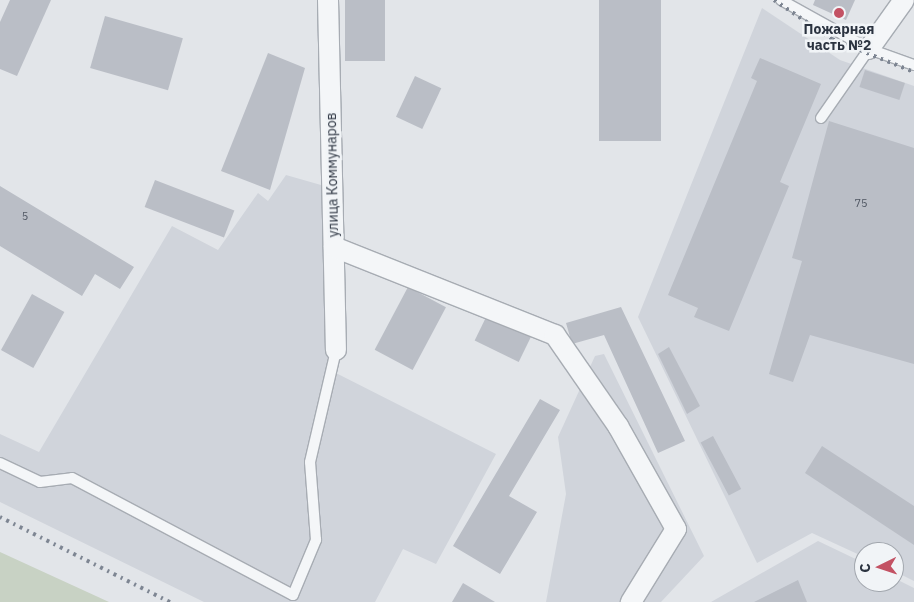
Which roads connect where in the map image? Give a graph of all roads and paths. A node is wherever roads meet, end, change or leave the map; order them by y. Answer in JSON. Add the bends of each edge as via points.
{"nodes":[{"id":1,"x":328,"y":0,"type":"edge"},
{"id":2,"x":781,"y":0,"type":"edge"},
{"id":3,"x":904,"y":0,"type":"edge"},
{"id":4,"x":869,"y":50,"type":"junction"},
{"id":5,"x":914,"y":64,"type":"edge"},
{"id":6,"x":821,"y":118,"type":"dead end"},
{"id":7,"x":334,"y":247,"type":"junction"},
{"id":8,"x":336,"y":350,"type":"joint"},
{"id":9,"x":0,"y":463,"type":"edge"},
{"id":10,"x":631,"y":602,"type":"edge"}],
"edges":[{"from":1,"to":7,"type":"street","name":"улица Коммунаров"},
{"from":2,"to":4,"type":"lane"},
{"from":3,"to":4,"type":"street"},
{"from":4,"to":5,"type":"lane"},
{"from":4,"to":6,"type":"lane"},
{"from":7,"to":8,"type":"street","name":"улица Коммунаров"},
{"from":7,"to":10,"type":"street","via":[[555,335],[618,426],[676,529]]},
{"from":8,"to":9,"type":"lane","via":[[310,462],[316,540],[293,595],[72,478],[40,482]]}]}
